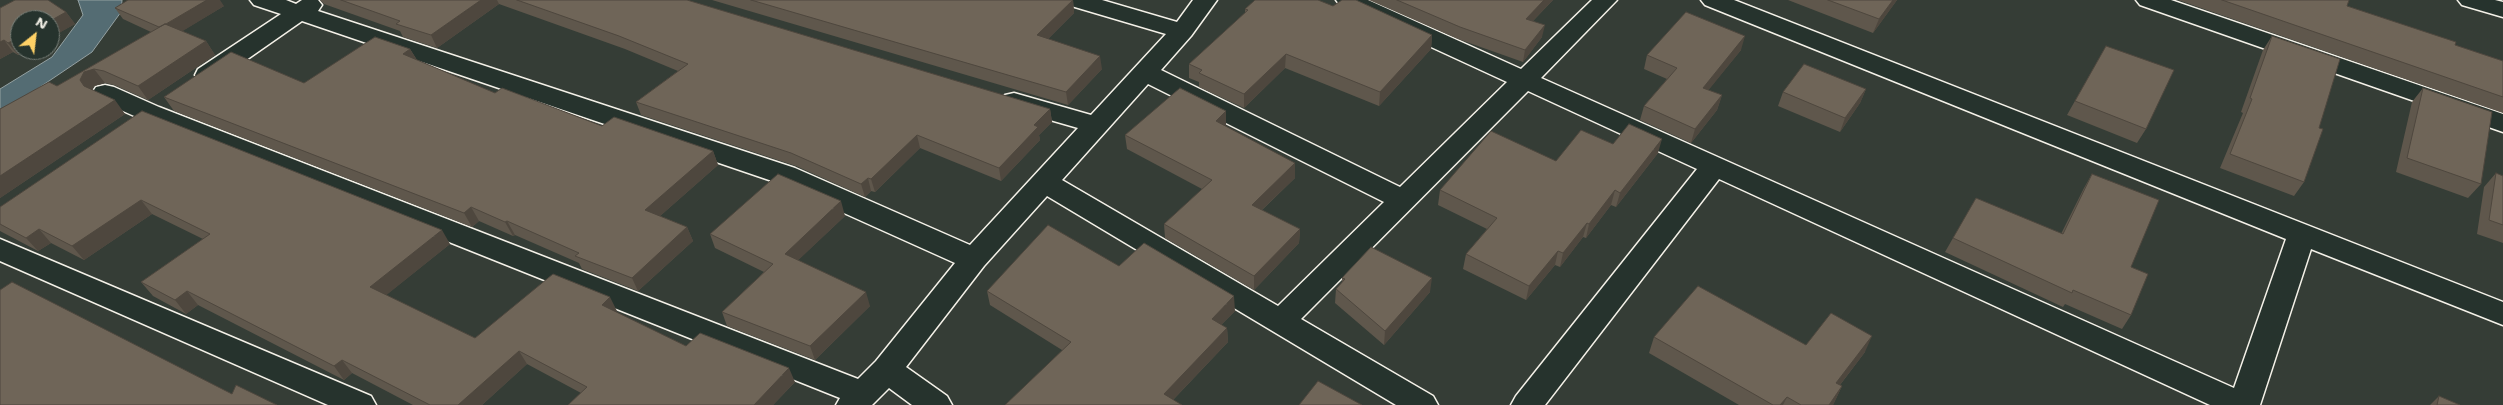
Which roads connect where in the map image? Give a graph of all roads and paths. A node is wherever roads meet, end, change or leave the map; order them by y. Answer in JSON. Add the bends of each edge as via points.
{"nodes":[{"id":1,"x":262,"y":0,"type":"edge"},
{"id":2,"x":1076,"y":0,"type":"edge"},
{"id":3,"x":1205,"y":0,"type":"edge"},
{"id":4,"x":1348,"y":0,"type":"edge"},
{"id":5,"x":1605,"y":0,"type":"edge"},
{"id":6,"x":1713,"y":0,"type":"edge"},
{"id":7,"x":2148,"y":0,"type":"edge"},
{"id":8,"x":2470,"y":0,"type":"edge"},
{"id":9,"x":308,"y":7,"type":"edge"},
{"id":10,"x":2503,"y":10,"type":"edge"},
{"id":11,"x":1182,"y":31,"type":"junction"},
{"id":12,"x":1145,"y":72,"type":"junction"},
{"id":13,"x":1524,"y":81,"type":"junction"},
{"id":14,"x":105,"y":93,"type":"edge"},
{"id":15,"x":993,"y":94,"type":"edge"},
{"id":16,"x":150,"y":114,"type":"junction"},
{"id":17,"x":2503,"y":124,"type":"edge"},
{"id":18,"x":1096,"y":125,"type":"junction"},
{"id":19,"x":125,"y":130,"type":"edge"},
{"id":20,"x":1714,"y":167,"type":"junction"},
{"id":21,"x":1045,"y":182,"type":"junction"},
{"id":22,"x":1404,"y":200,"type":"junction"},
{"id":23,"x":2302,"y":234,"type":"junction"},
{"id":24,"x":0,"y":249,"type":"edge"},
{"id":25,"x":974,"y":259,"type":"junction"},
{"id":26,"x":2503,"y":314,"type":"edge"},
{"id":27,"x":1282,"y":321,"type":"junction"},
{"id":28,"x":887,"y":370,"type":"junction"},
{"id":29,"x":857,"y":400,"type":"edge"},
{"id":30,"x":360,"y":405,"type":"edge"},
{"id":31,"x":936,"y":405,"type":"edge"},
{"id":32,"x":1422,"y":405,"type":"edge"},
{"id":33,"x":1528,"y":405,"type":"edge"},
{"id":34,"x":2243,"y":405,"type":"edge"}],
"edges":[{"from":1,"to":9,"type":"street"},
{"from":2,"to":11,"type":"street"},
{"from":3,"to":11,"type":"street"},
{"from":4,"to":13,"type":"street"},
{"from":5,"to":13,"type":"street"},
{"from":6,"to":23,"type":"street"},
{"from":7,"to":17,"type":"street"},
{"from":8,"to":10,"type":"street"},
{"from":9,"to":16,"type":"street"},
{"from":9,"to":25,"type":"street","via":[[499,78],[785,175]]},
{"from":11,"to":12,"type":"street"},
{"from":12,"to":18,"type":"street"},
{"from":12,"to":22,"type":"street"},
{"from":13,"to":20,"type":"street"},
{"from":13,"to":22,"type":"street"},
{"from":14,"to":16,"type":"street"},
{"from":15,"to":18,"type":"street"},
{"from":16,"to":19,"type":"street"},
{"from":16,"to":29,"type":"street"},
{"from":18,"to":21,"type":"street"},
{"from":20,"to":33,"type":"street"},
{"from":20,"to":34,"type":"street"},
{"from":21,"to":25,"type":"street"},
{"from":21,"to":27,"type":"street"},
{"from":22,"to":27,"type":"street"},
{"from":23,"to":26,"type":"street"},
{"from":23,"to":34,"type":"street"},
{"from":24,"to":30,"type":"street"},
{"from":25,"to":28,"type":"street"},
{"from":27,"to":32,"type":"street"},
{"from":28,"to":29,"type":"street"},
{"from":28,"to":31,"type":"street"}]}
